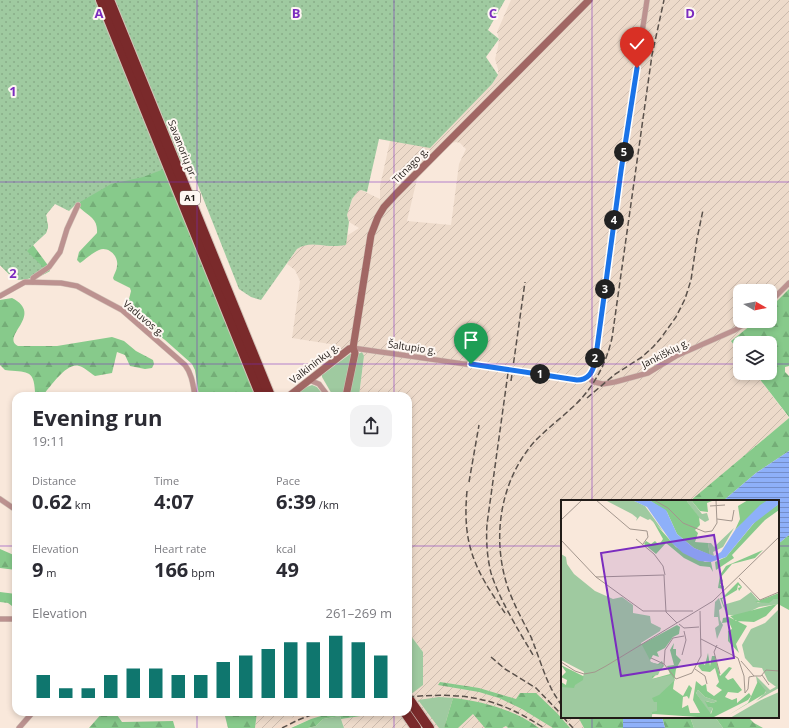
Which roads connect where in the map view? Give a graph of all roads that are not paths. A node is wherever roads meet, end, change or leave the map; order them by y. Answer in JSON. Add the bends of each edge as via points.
{"nodes":[{"id":1,"x":101,"y":0,"type":"edge"},
{"id":2,"x":109,"y":0,"type":"edge"},
{"id":3,"x":589,"y":0,"type":"edge"},
{"id":4,"x":647,"y":0,"type":"edge"},
{"id":5,"x":78,"y":205,"type":"dead end"},
{"id":6,"x":33,"y":282,"type":"junction"},
{"id":7,"x":789,"y":283,"type":"edge"},
{"id":8,"x":777,"y":295,"type":"edge"},
{"id":9,"x":0,"y":296,"type":"edge"},
{"id":10,"x":738,"y":328,"type":"edge"},
{"id":11,"x":353,"y":348,"type":"junction"},
{"id":12,"x":587,"y":377,"type":"junction"},
{"id":13,"x":309,"y":380,"type":"junction"},
{"id":14,"x":194,"y":392,"type":"edge"},
{"id":15,"x":259,"y":392,"type":"edge"},
{"id":16,"x":268,"y":392,"type":"edge"},
{"id":17,"x":294,"y":392,"type":"edge"},
{"id":18,"x":325,"y":392,"type":"edge"},
{"id":19,"x":347,"y":392,"type":"edge"},
{"id":20,"x":0,"y":500,"type":"edge"},
{"id":21,"x":12,"y":508,"type":"edge"},
{"id":22,"x":12,"y":618,"type":"edge"},
{"id":23,"x":0,"y":619,"type":"edge"},
{"id":24,"x":412,"y":704,"type":"edge"},
{"id":25,"x":30,"y":716,"type":"edge"},
{"id":26,"x":408,"y":716,"type":"edge"},
{"id":27,"x":19,"y":728,"type":"edge"},
{"id":28,"x":416,"y":728,"type":"edge"},
{"id":29,"x":429,"y":728,"type":"edge"}],
"edges":[{"from":1,"to":15,"type":"highway","name":"Savanorių pr.","number":"A1"},
{"from":2,"to":16,"type":"highway","name":"Savanorių pr.","number":"A1"},
{"from":3,"to":11,"type":"street","name":"Titnago g.","via":[[384,207],[371,235]]},
{"from":4,"to":12,"type":"street","via":[[595,363]]},
{"from":5,"to":6,"type":"street","name":"Vaduvos g.","via":[[60,252],[49,267],[33,278]]},
{"from":6,"to":9,"type":"street","name":"Vaduvos g.","via":[[25,282]]},
{"from":6,"to":14,"type":"street","name":"Vaduvos g.","via":[[77,286],[122,310],[185,365],[190,372]]},
{"from":7,"to":8,"type":"street"},
{"from":10,"to":12,"type":"street","name":"Jankiškių g.","via":[[676,356],[648,373],[604,384]]},
{"from":11,"to":12,"type":"street","name":"Šaltupio g.","via":[[577,380]]},
{"from":11,"to":13,"type":"street","name":"Valkininkų g."},
{"from":11,"to":19,"type":"street","name":"Titnago g.","via":[[355,353]]},
{"from":13,"to":17,"type":"street","name":"Valkininkų g."},
{"from":13,"to":18,"type":"street","via":[[319,384]]},
{"from":20,"to":21,"type":"street"},
{"from":22,"to":23,"type":"street"},
{"from":24,"to":29,"type":"highway"},
{"from":25,"to":27,"type":"street"},
{"from":26,"to":28,"type":"highway"}]}
